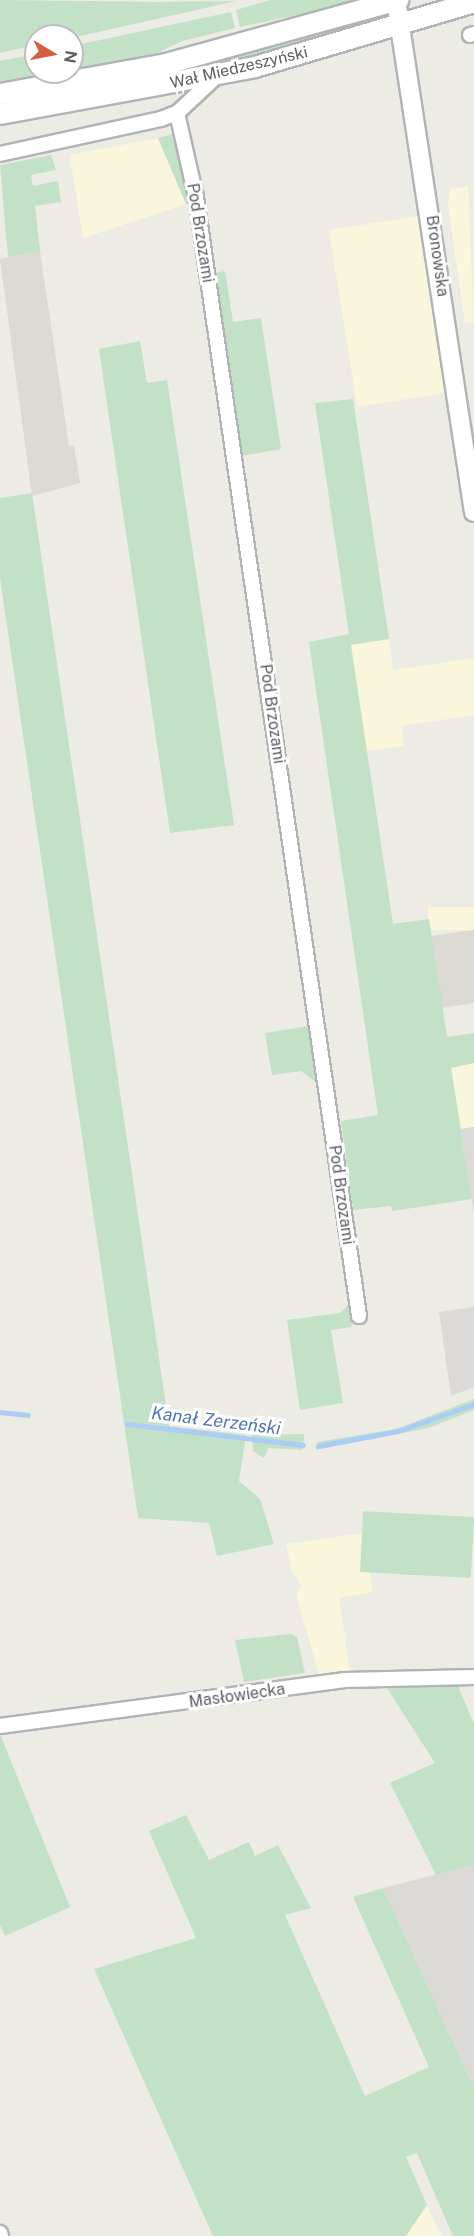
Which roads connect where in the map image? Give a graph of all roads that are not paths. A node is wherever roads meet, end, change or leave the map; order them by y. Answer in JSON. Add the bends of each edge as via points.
{"nodes":[{"id":1,"x":397,"y":0,"type":"edge"},
{"id":2,"x":474,"y":2,"type":"edge"},
{"id":3,"x":404,"y":27,"type":"junction"},
{"id":4,"x":218,"y":75,"type":"junction"},
{"id":5,"x":0,"y":94,"type":"edge"},
{"id":6,"x":177,"y":113,"type":"junction"},
{"id":7,"x":0,"y":114,"type":"edge"},
{"id":8,"x":0,"y":154,"type":"edge"},
{"id":9,"x":474,"y":512,"type":"edge"},
{"id":10,"x":359,"y":1317,"type":"dead end"},
{"id":11,"x":474,"y":1677,"type":"edge"},
{"id":12,"x":0,"y":1726,"type":"edge"}],
"edges":[{"from":1,"to":3,"type":"street","name":"Bronowska"},
{"from":1,"to":5,"type":"main road","name":"Wał Miedzeszyński","via":[[166,64]]},
{"from":2,"to":3,"type":"main road","name":"Wał Miedzeszyński"},
{"from":3,"to":4,"type":"main road","name":"Wał Miedzeszyński"},
{"from":3,"to":9,"type":"street","name":"Bronowska"},
{"from":4,"to":6,"type":"street"},
{"from":4,"to":7,"type":"main road","name":"Wał Miedzeszyński"},
{"from":6,"to":8,"type":"street"},
{"from":6,"to":10,"type":"street","name":"Pod Brzozami","via":[[197,206]]},
{"from":11,"to":12,"type":"street","name":"Masłowiecka","via":[[345,1680]]}]}
